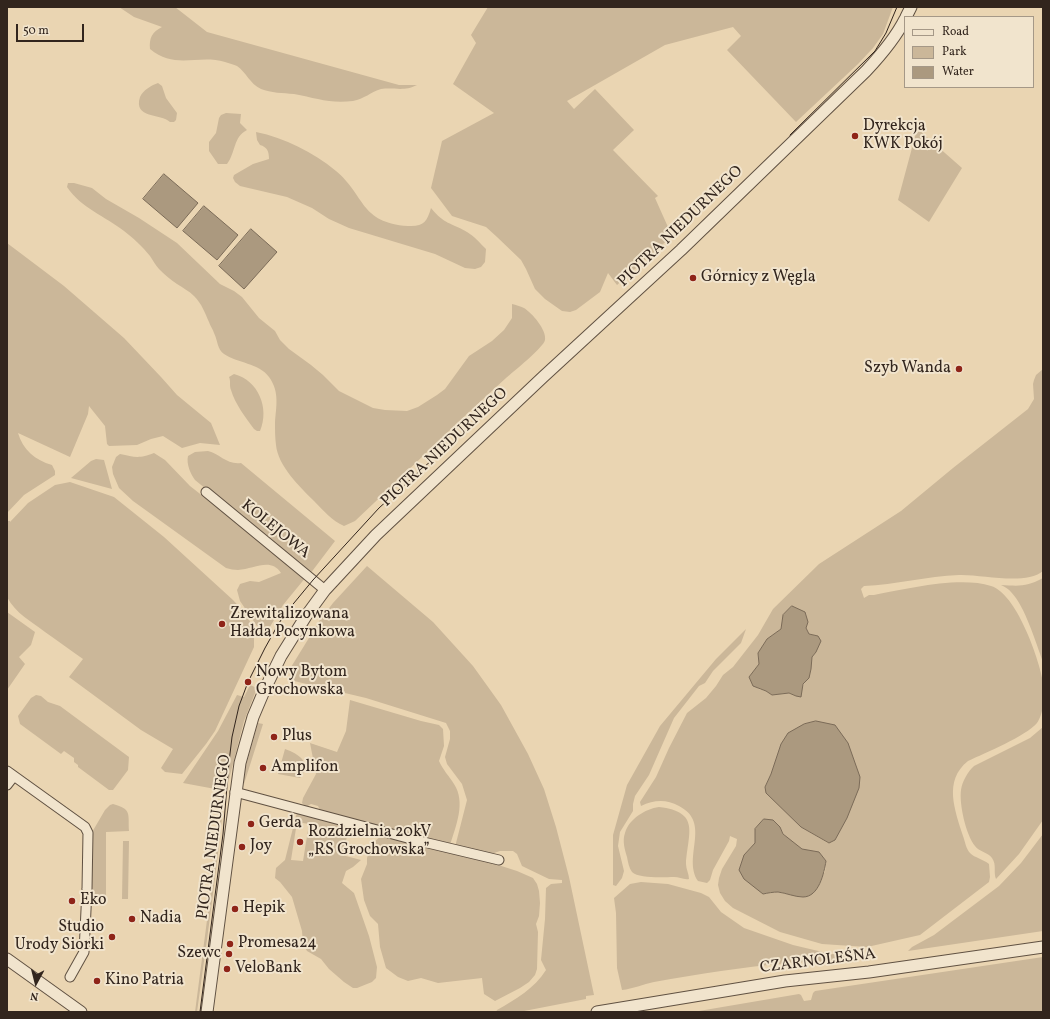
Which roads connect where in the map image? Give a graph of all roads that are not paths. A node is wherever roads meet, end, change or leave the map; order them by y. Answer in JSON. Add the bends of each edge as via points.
{"nodes":[{"id":1,"x":904,"y":22,"type":"edge"},
{"id":2,"x":206,"y":492,"type":"dead end"},
{"id":3,"x":325,"y":590,"type":"junction"},
{"id":4,"x":10,"y":773,"type":"edge"},
{"id":5,"x":7,"y":785,"type":"edge"},
{"id":6,"x":235,"y":792,"type":"junction"},
{"id":7,"x":499,"y":860,"type":"dead end"},
{"id":8,"x":1043,"y":947,"type":"edge"},
{"id":9,"x":7,"y":959,"type":"edge"},
{"id":10,"x":70,"y":977,"type":"dead end"},
{"id":11,"x":81,"y":1012,"type":"edge"},
{"id":12,"x":207,"y":1012,"type":"edge"},
{"id":13,"x":597,"y":1012,"type":"edge"}],
"edges":[{"from":1,"to":3,"type":"street","name":"PIOTRA NIEDURNEGO","via":[[882,53],[787,147],[681,250],[376,535]]},
{"from":2,"to":3,"type":"street","name":"KOLEJOWA"},
{"from":3,"to":6,"type":"street","name":"PIOTRA NIEDURNEGO","via":[[289,642],[264,691],[244,746]]},
{"from":4,"to":5,"type":"street"},
{"from":4,"to":10,"type":"street","via":[[85,827],[88,833],[84,952]]},
{"from":6,"to":7,"type":"street"},
{"from":6,"to":12,"type":"street","name":"PIOTRA NIEDURNEGO"},
{"from":8,"to":13,"type":"street","name":"CZARNOLEŚNA","via":[[870,972],[785,981]]},
{"from":9,"to":11,"type":"street"}]}
